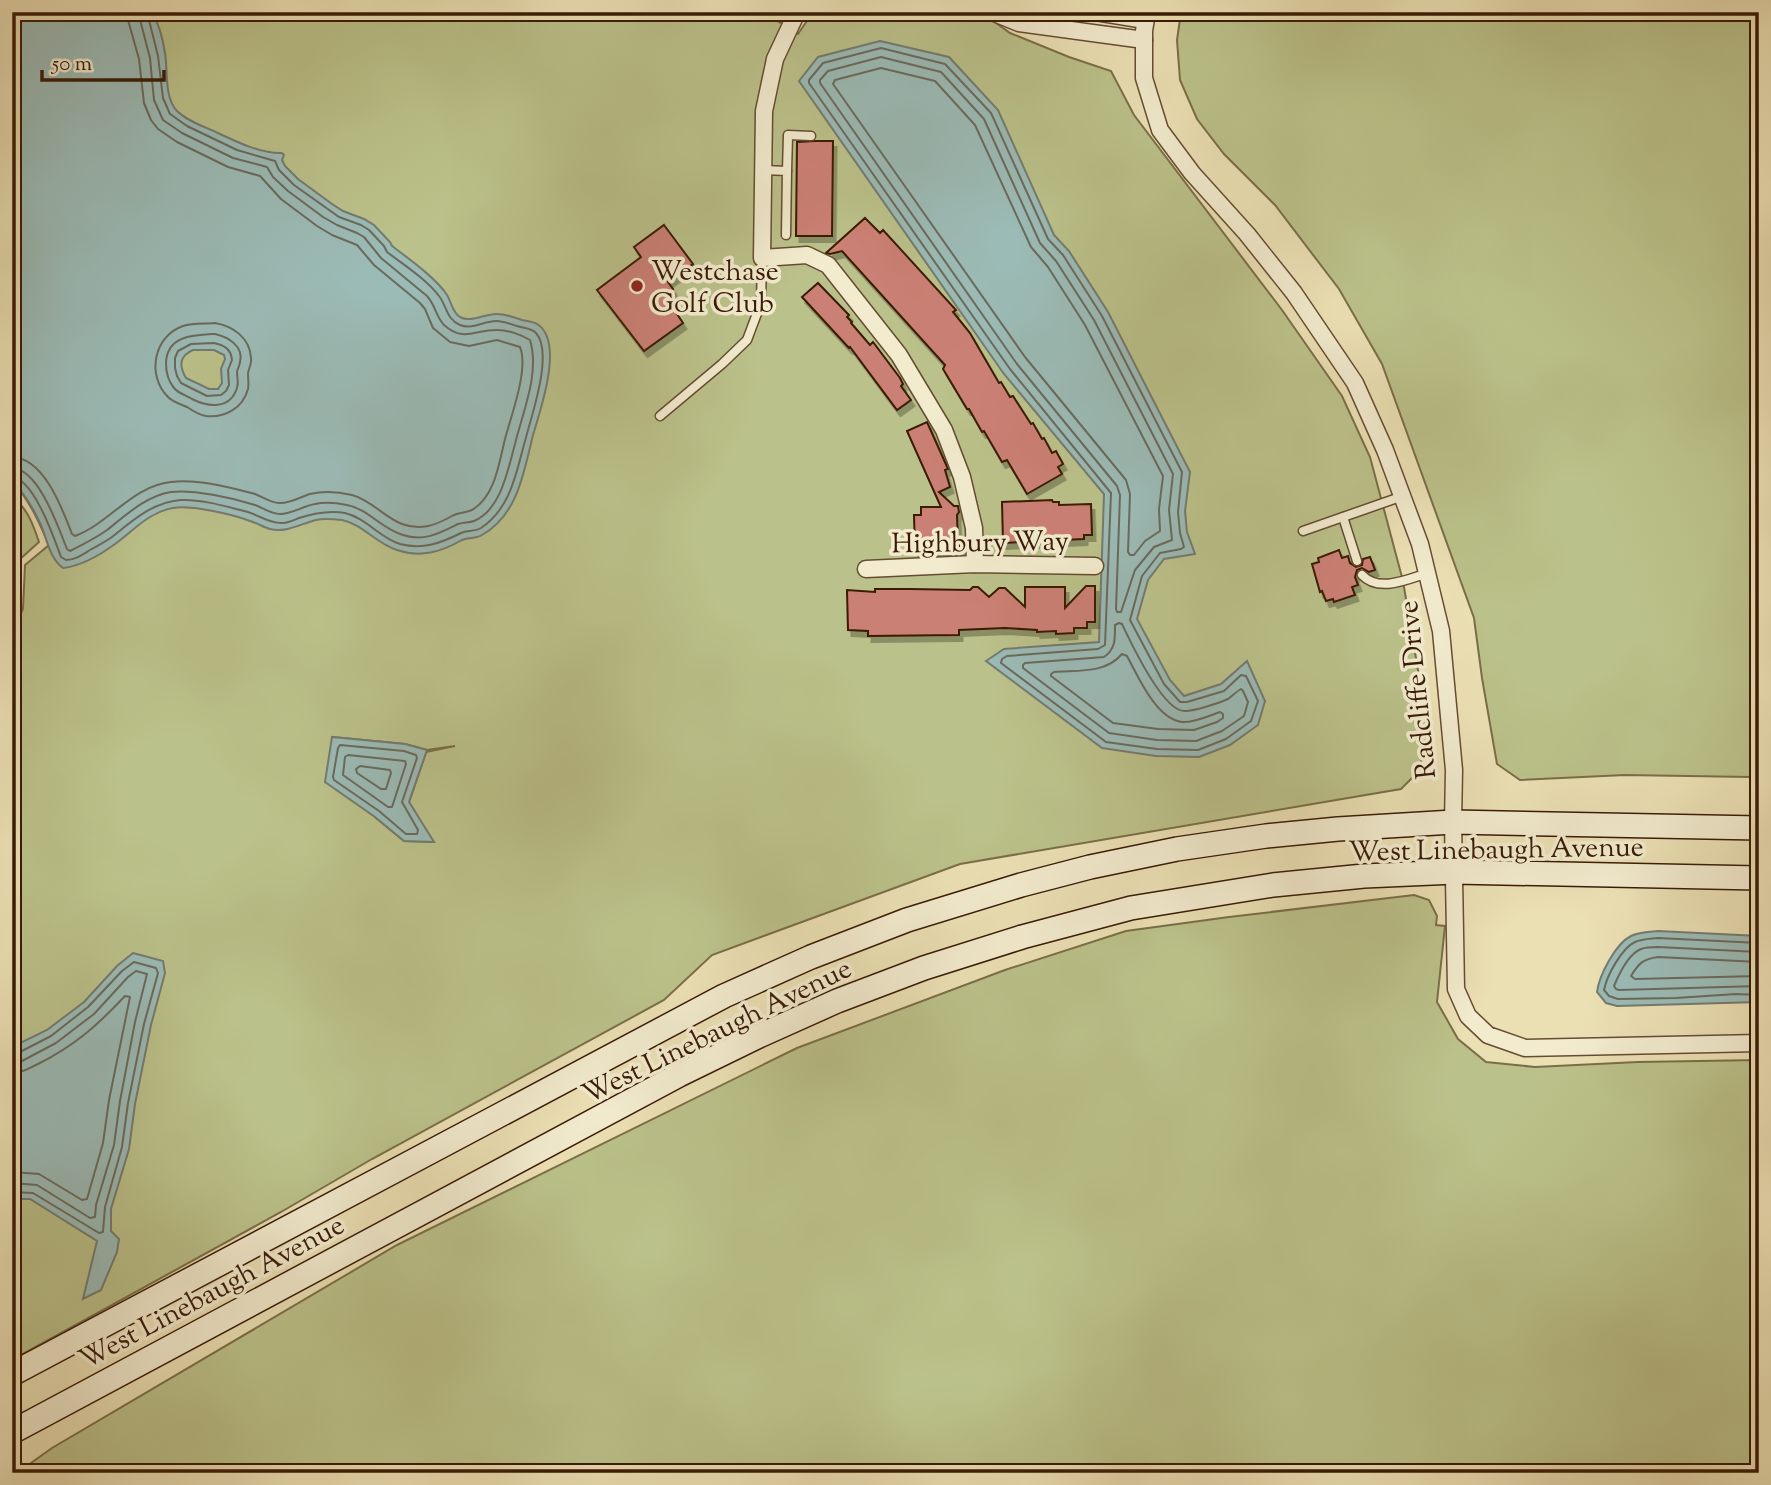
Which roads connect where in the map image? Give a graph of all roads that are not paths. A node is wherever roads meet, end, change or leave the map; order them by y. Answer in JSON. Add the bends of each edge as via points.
{"nodes":[{"id":1,"x":797,"y":12,"type":"edge"},
{"id":2,"x":992,"y":12,"type":"edge"},
{"id":3,"x":1096,"y":12,"type":"edge"},
{"id":4,"x":1146,"y":16,"type":"edge"},
{"id":5,"x":1144,"y":40,"type":"junction"},
{"id":6,"x":811,"y":136,"type":"dead end"},
{"id":7,"x":763,"y":170,"type":"junction"},
{"id":8,"x":787,"y":171,"type":"junction"},
{"id":9,"x":786,"y":235,"type":"dead end"},
{"id":10,"x":762,"y":258,"type":"junction"},
{"id":11,"x":660,"y":416,"type":"dead end"},
{"id":12,"x":1403,"y":496,"type":"junction"},
{"id":13,"x":1343,"y":517,"type":"junction"},
{"id":14,"x":1303,"y":531,"type":"dead end"},
{"id":15,"x":1357,"y":561,"type":"dead end"},
{"id":16,"x":975,"y":564,"type":"junction"},
{"id":17,"x":1095,"y":566,"type":"dead end"},
{"id":18,"x":866,"y":569,"type":"dead end"},
{"id":19,"x":1428,"y":573,"type":"junction"},
{"id":20,"x":1362,"y":575,"type":"dead end"},
{"id":21,"x":1453,"y":822,"type":"junction"},
{"id":22,"x":1759,"y":828,"type":"edge"},
{"id":23,"x":1455,"y":872,"type":"junction"},
{"id":24,"x":1759,"y":878,"type":"edge"},
{"id":25,"x":1759,"y":1043,"type":"edge"},
{"id":26,"x":12,"y":1374,"type":"edge"},
{"id":27,"x":12,"y":1432,"type":"edge"}],
"edges":[{"from":1,"to":7,"type":"street","via":[[772,72],[764,111]]},
{"from":2,"to":5,"type":"street","via":[[1019,23]]},
{"from":3,"to":4,"type":"street"},
{"from":4,"to":5,"type":"street","name":"Radcliffe Drive"},
{"from":5,"to":12,"type":"street","name":"Radcliffe Drive","via":[[1144,78],[1160,130],[1294,293],[1355,383]]},
{"from":6,"to":8,"type":"lane","via":[[788,135]]},
{"from":7,"to":8,"type":"lane"},
{"from":7,"to":10,"type":"street"},
{"from":8,"to":9,"type":"lane"},
{"from":10,"to":11,"type":"lane","via":[[761,303],[747,340]]},
{"from":10,"to":16,"type":"street","via":[[807,255],[828,265],[899,355],[944,430],[962,477],[974,528]]},
{"from":12,"to":13,"type":"lane"},
{"from":12,"to":19,"type":"street","name":"Radcliffe Drive"},
{"from":13,"to":14,"type":"lane"},
{"from":13,"to":15,"type":"lane"},
{"from":16,"to":17,"type":"street","name":"Highbury Way"},
{"from":16,"to":18,"type":"street","name":"Highbury Way"},
{"from":19,"to":20,"type":"lane","via":[[1378,584]]},
{"from":19,"to":21,"type":"street","name":"Radcliffe Drive","via":[[1443,645],[1454,770]]},
{"from":21,"to":22,"type":"main road","name":"West Linebaugh Avenue"},
{"from":21,"to":23,"type":"street","name":"Radcliffe Drive"},
{"from":21,"to":26,"type":"main road","name":"West Linebaugh Avenue","via":[[1266,836],[1177,849],[1090,867],[907,920],[724,996]]},
{"from":23,"to":24,"type":"main road","name":"West Linebaugh Avenue"},
{"from":23,"to":25,"type":"street","name":"Radcliffe Drive","via":[[1456,989],[1468,1016],[1488,1035],[1525,1048]]},
{"from":23,"to":27,"type":"main road","name":"West Linebaugh Avenue","via":[[1273,885],[1130,908],[1021,937],[837,1001],[679,1075]]}]}
